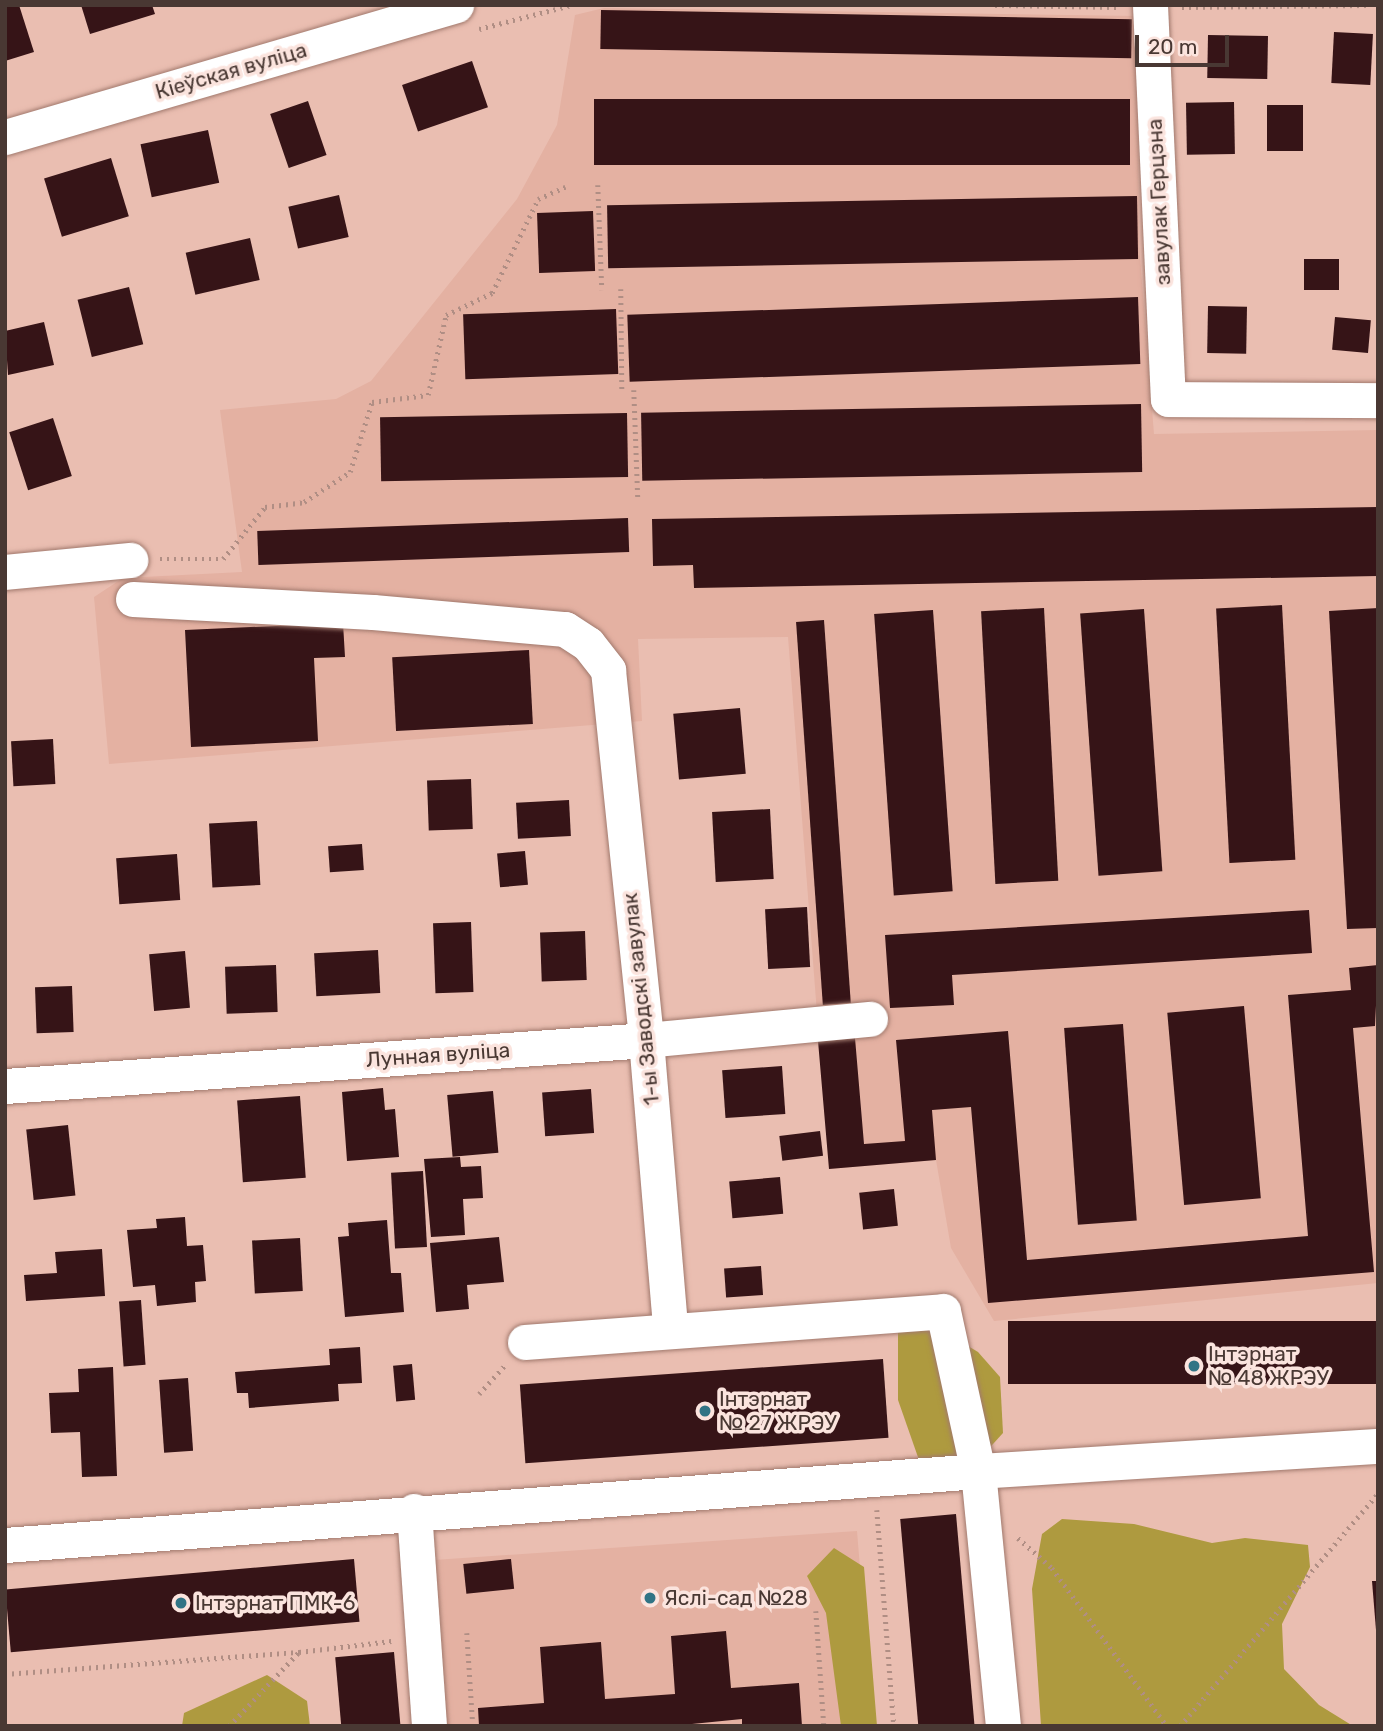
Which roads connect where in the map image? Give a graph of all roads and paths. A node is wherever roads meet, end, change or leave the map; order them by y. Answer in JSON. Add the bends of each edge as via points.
{"nodes":[{"id":1,"x":456,"y":5,"type":"edge"},
{"id":2,"x":995,"y":5,"type":"edge"},
{"id":3,"x":1370,"y":5,"type":"edge"},
{"id":4,"x":1150,"y":6,"type":"edge"},
{"id":5,"x":5,"y":137,"type":"edge"},
{"id":6,"x":598,"y":185,"type":"dead end"},
{"id":7,"x":565,"y":187,"type":"dead end"},
{"id":8,"x":621,"y":289,"type":"dead end"},
{"id":9,"x":602,"y":290,"type":"dead end"},
{"id":10,"x":634,"y":390,"type":"dead end"},
{"id":11,"x":622,"y":391,"type":"dead end"},
{"id":12,"x":1378,"y":400,"type":"edge"},
{"id":13,"x":638,"y":498,"type":"dead end"},
{"id":14,"x":130,"y":559,"type":"joint"},
{"id":15,"x":5,"y":572,"type":"edge"},
{"id":16,"x":132,"y":599,"type":"dead end"},
{"id":17,"x":870,"y":1019,"type":"dead end"},
{"id":18,"x":646,"y":1040,"type":"junction"},
{"id":19,"x":5,"y":1086,"type":"edge"},
{"id":20,"x":670,"y":1328,"type":"junction"},
{"id":21,"x":525,"y":1342,"type":"dead end"},
{"id":22,"x":1378,"y":1446,"type":"edge"},
{"id":23,"x":978,"y":1471,"type":"junction"},
{"id":24,"x":870,"y":1479,"type":"junction"},
{"id":25,"x":1378,"y":1493,"type":"edge"},
{"id":26,"x":984,"y":1508,"type":"junction"},
{"id":27,"x":414,"y":1511,"type":"junction"},
{"id":28,"x":5,"y":1545,"type":"edge"},
{"id":29,"x":816,"y":1611,"type":"dead end"},
{"id":30,"x":467,"y":1633,"type":"dead end"},
{"id":31,"x":423,"y":1637,"type":"junction"},
{"id":32,"x":299,"y":1652,"type":"junction"},
{"id":33,"x":5,"y":1674,"type":"edge"},
{"id":34,"x":229,"y":1726,"type":"edge"},
{"id":35,"x":429,"y":1726,"type":"edge"},
{"id":36,"x":473,"y":1726,"type":"edge"},
{"id":37,"x":824,"y":1726,"type":"edge"},
{"id":38,"x":894,"y":1726,"type":"edge"},
{"id":39,"x":1003,"y":1726,"type":"edge"},
{"id":40,"x":1167,"y":1726,"type":"edge"},
{"id":41,"x":1180,"y":1726,"type":"edge"}],
"edges":[{"from":1,"to":5,"type":"street","name":"Кіеўская вуліца"},
{"from":2,"to":4,"type":"path"},
{"from":3,"to":4,"type":"path"},
{"from":4,"to":12,"type":"street","name":"завулак Герцэна","via":[[1168,399]]},
{"from":6,"to":9,"type":"path"},
{"from":7,"to":14,"type":"path","via":[[538,199],[492,293],[446,315],[428,395],[372,402],[350,472],[304,502],[265,507],[223,559]]},
{"from":8,"to":11,"type":"path"},
{"from":10,"to":13,"type":"path"},
{"from":14,"to":15,"type":"street"},
{"from":16,"to":18,"type":"street","name":"1-ы Заводскі завулак","via":[[373,612],[565,629],[588,644],[608,670]]},
{"from":17,"to":18,"type":"street","name":"Лунная вуліца"},
{"from":18,"to":19,"type":"street","name":"Лунная вуліца"},
{"from":18,"to":20,"type":"street","name":"1-ы Заводскі завулак"},
{"from":20,"to":21,"type":"street"},
{"from":20,"to":23,"type":"street","via":[[943,1311]]},
{"from":22,"to":23,"type":"street"},
{"from":23,"to":24,"type":"street"},
{"from":23,"to":26,"type":"street"},
{"from":24,"to":27,"type":"street"},
{"from":24,"to":38,"type":"path","via":[[877,1508]]},
{"from":25,"to":41,"type":"path"},
{"from":26,"to":39,"type":"street"},
{"from":26,"to":40,"type":"path","via":[[1052,1568]]},
{"from":27,"to":28,"type":"street"},
{"from":27,"to":31,"type":"street"},
{"from":29,"to":37,"type":"path"},
{"from":30,"to":36,"type":"path"},
{"from":31,"to":32,"type":"path"},
{"from":31,"to":35,"type":"street"},
{"from":32,"to":33,"type":"path"},
{"from":32,"to":34,"type":"path"}]}
